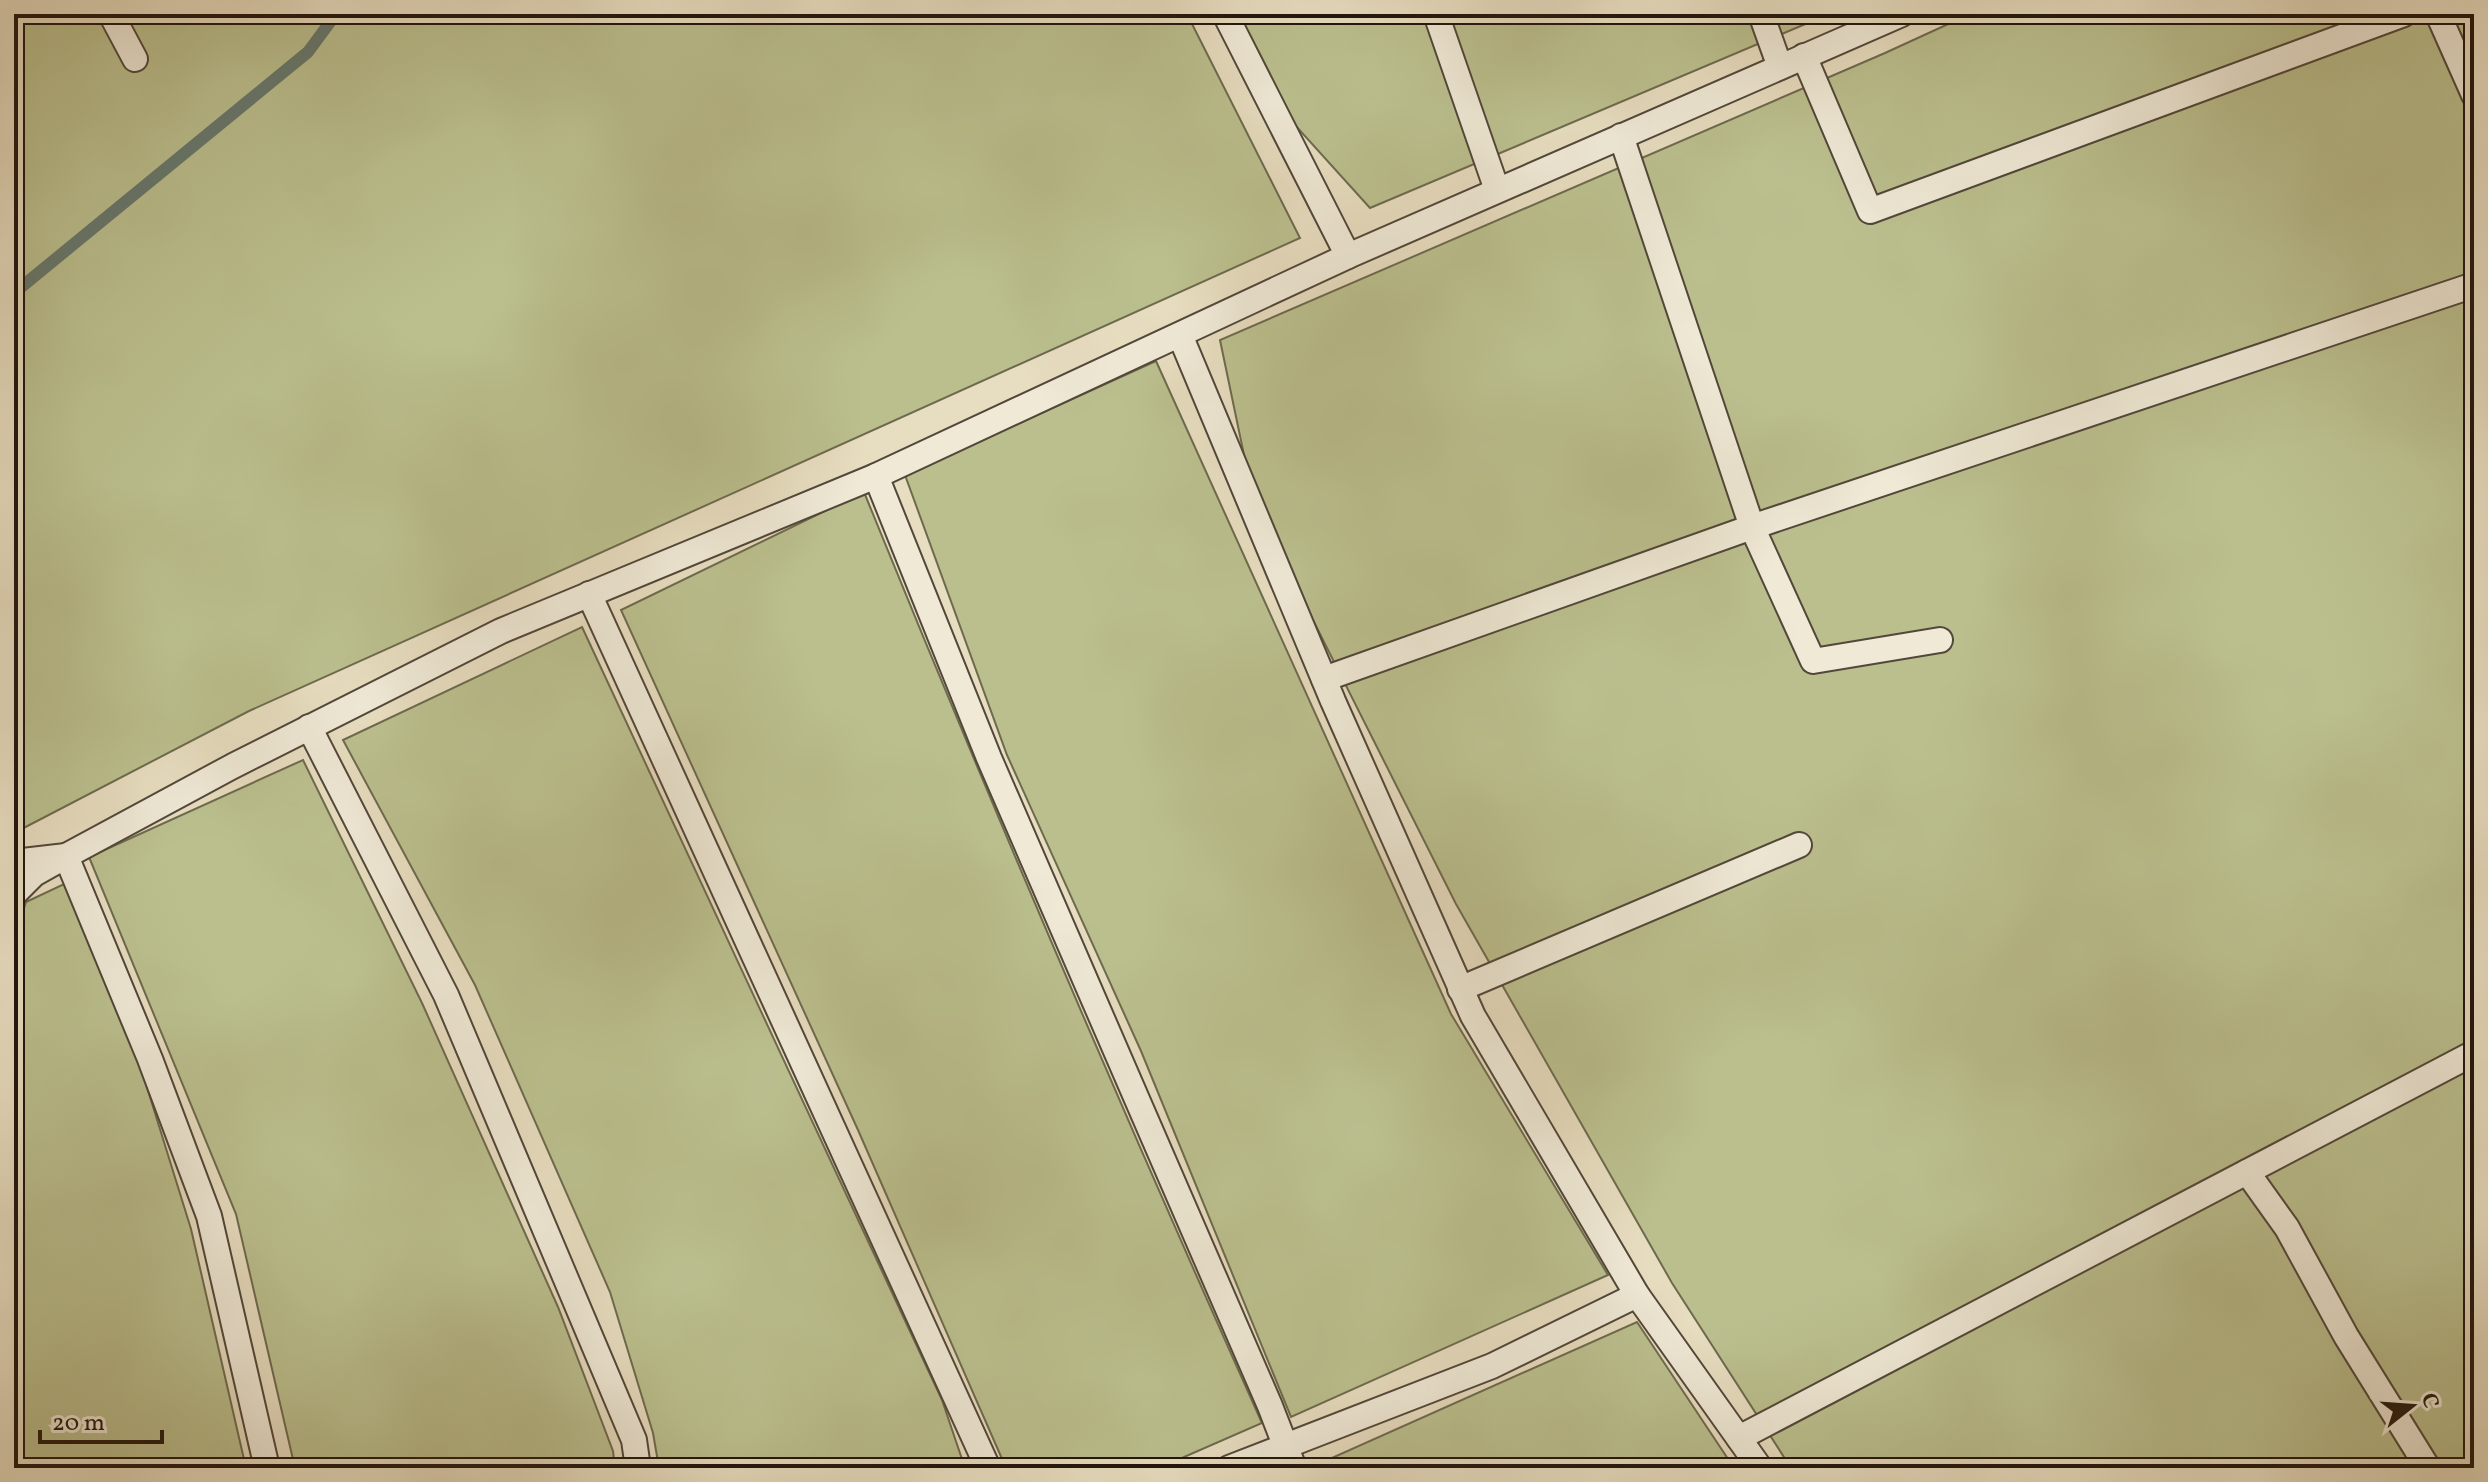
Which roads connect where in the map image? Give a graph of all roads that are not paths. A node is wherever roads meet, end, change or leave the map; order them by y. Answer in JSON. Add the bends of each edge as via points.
{"nodes":[{"id":1,"x":111,"y":14,"type":"edge"},
{"id":2,"x":1225,"y":14,"type":"edge"},
{"id":3,"x":1436,"y":14,"type":"edge"},
{"id":4,"x":1761,"y":14,"type":"edge"},
{"id":5,"x":1902,"y":14,"type":"edge"},
{"id":6,"x":2404,"y":14,"type":"edge"},
{"id":7,"x":2438,"y":14,"type":"edge"},
{"id":8,"x":1804,"y":56,"type":"junction"},
{"id":9,"x":135,"y":59,"type":"dead end"},
{"id":10,"x":1780,"y":67,"type":"junction"},
{"id":11,"x":2474,"y":95,"type":"edge"},
{"id":12,"x":1621,"y":136,"type":"junction"},
{"id":13,"x":1497,"y":190,"type":"junction"},
{"id":14,"x":1348,"y":256,"type":"junction"},
{"id":15,"x":2474,"y":285,"type":"edge"},
{"id":16,"x":1180,"y":335,"type":"junction"},
{"id":17,"x":876,"y":476,"type":"junction"},
{"id":18,"x":1752,"y":527,"type":"junction"},
{"id":19,"x":589,"y":594,"type":"junction"},
{"id":20,"x":1940,"y":640,"type":"dead end"},
{"id":21,"x":1324,"y":679,"type":"junction"},
{"id":22,"x":309,"y":727,"type":"junction"},
{"id":23,"x":1799,"y":845,"type":"dead end"},
{"id":24,"x":66,"y":856,"type":"junction"},
{"id":25,"x":14,"y":862,"type":"edge"},
{"id":26,"x":14,"y":894,"type":"edge"},
{"id":27,"x":1460,"y":989,"type":"junction"},
{"id":28,"x":2474,"y":1053,"type":"edge"},
{"id":29,"x":2247,"y":1172,"type":"junction"},
{"id":30,"x":1637,"y":1295,"type":"junction"},
{"id":31,"x":1739,"y":1438,"type":"junction"},
{"id":32,"x":1285,"y":1445,"type":"junction"},
{"id":33,"x":267,"y":1468,"type":"edge"},
{"id":34,"x":638,"y":1468,"type":"edge"},
{"id":35,"x":988,"y":1468,"type":"edge"},
{"id":36,"x":1229,"y":1468,"type":"edge"},
{"id":37,"x":1294,"y":1468,"type":"edge"},
{"id":38,"x":1760,"y":1468,"type":"edge"},
{"id":39,"x":2428,"y":1468,"type":"edge"}],
"edges":[{"from":1,"to":9,"type":"lane"},
{"from":2,"to":14,"type":"lane"},
{"from":3,"to":13,"type":"lane"},
{"from":4,"to":10,"type":"lane"},
{"from":5,"to":8,"type":"lane"},
{"from":6,"to":8,"type":"lane","via":[[1870,211]]},
{"from":7,"to":11,"type":"lane"},
{"from":8,"to":10,"type":"lane"},
{"from":10,"to":12,"type":"lane"},
{"from":12,"to":13,"type":"lane"},
{"from":12,"to":18,"type":"lane"},
{"from":13,"to":14,"type":"lane"},
{"from":14,"to":16,"type":"lane"},
{"from":15,"to":18,"type":"lane"},
{"from":16,"to":17,"type":"lane"},
{"from":16,"to":21,"type":"lane"},
{"from":17,"to":19,"type":"lane"},
{"from":17,"to":32,"type":"lane","via":[[989,758]]},
{"from":18,"to":20,"type":"lane","via":[[1813,661]]},
{"from":18,"to":21,"type":"lane"},
{"from":19,"to":22,"type":"lane","via":[[501,631]]},
{"from":19,"to":35,"type":"lane"},
{"from":21,"to":27,"type":"lane"},
{"from":22,"to":24,"type":"lane"},
{"from":22,"to":34,"type":"lane","via":[[446,995],[634,1440]]},
{"from":23,"to":27,"type":"lane"},
{"from":24,"to":25,"type":"lane"},
{"from":24,"to":26,"type":"lane","via":[[34,874]]},
{"from":24,"to":33,"type":"lane","via":[[209,1216]]},
{"from":27,"to":30,"type":"lane"},
{"from":28,"to":29,"type":"lane"},
{"from":29,"to":31,"type":"lane"},
{"from":29,"to":39,"type":"lane","via":[[2287,1228]]},
{"from":30,"to":31,"type":"lane"},
{"from":30,"to":32,"type":"lane","via":[[1492,1366]]},
{"from":31,"to":38,"type":"lane"},
{"from":32,"to":36,"type":"lane"},
{"from":32,"to":37,"type":"lane"}]}
